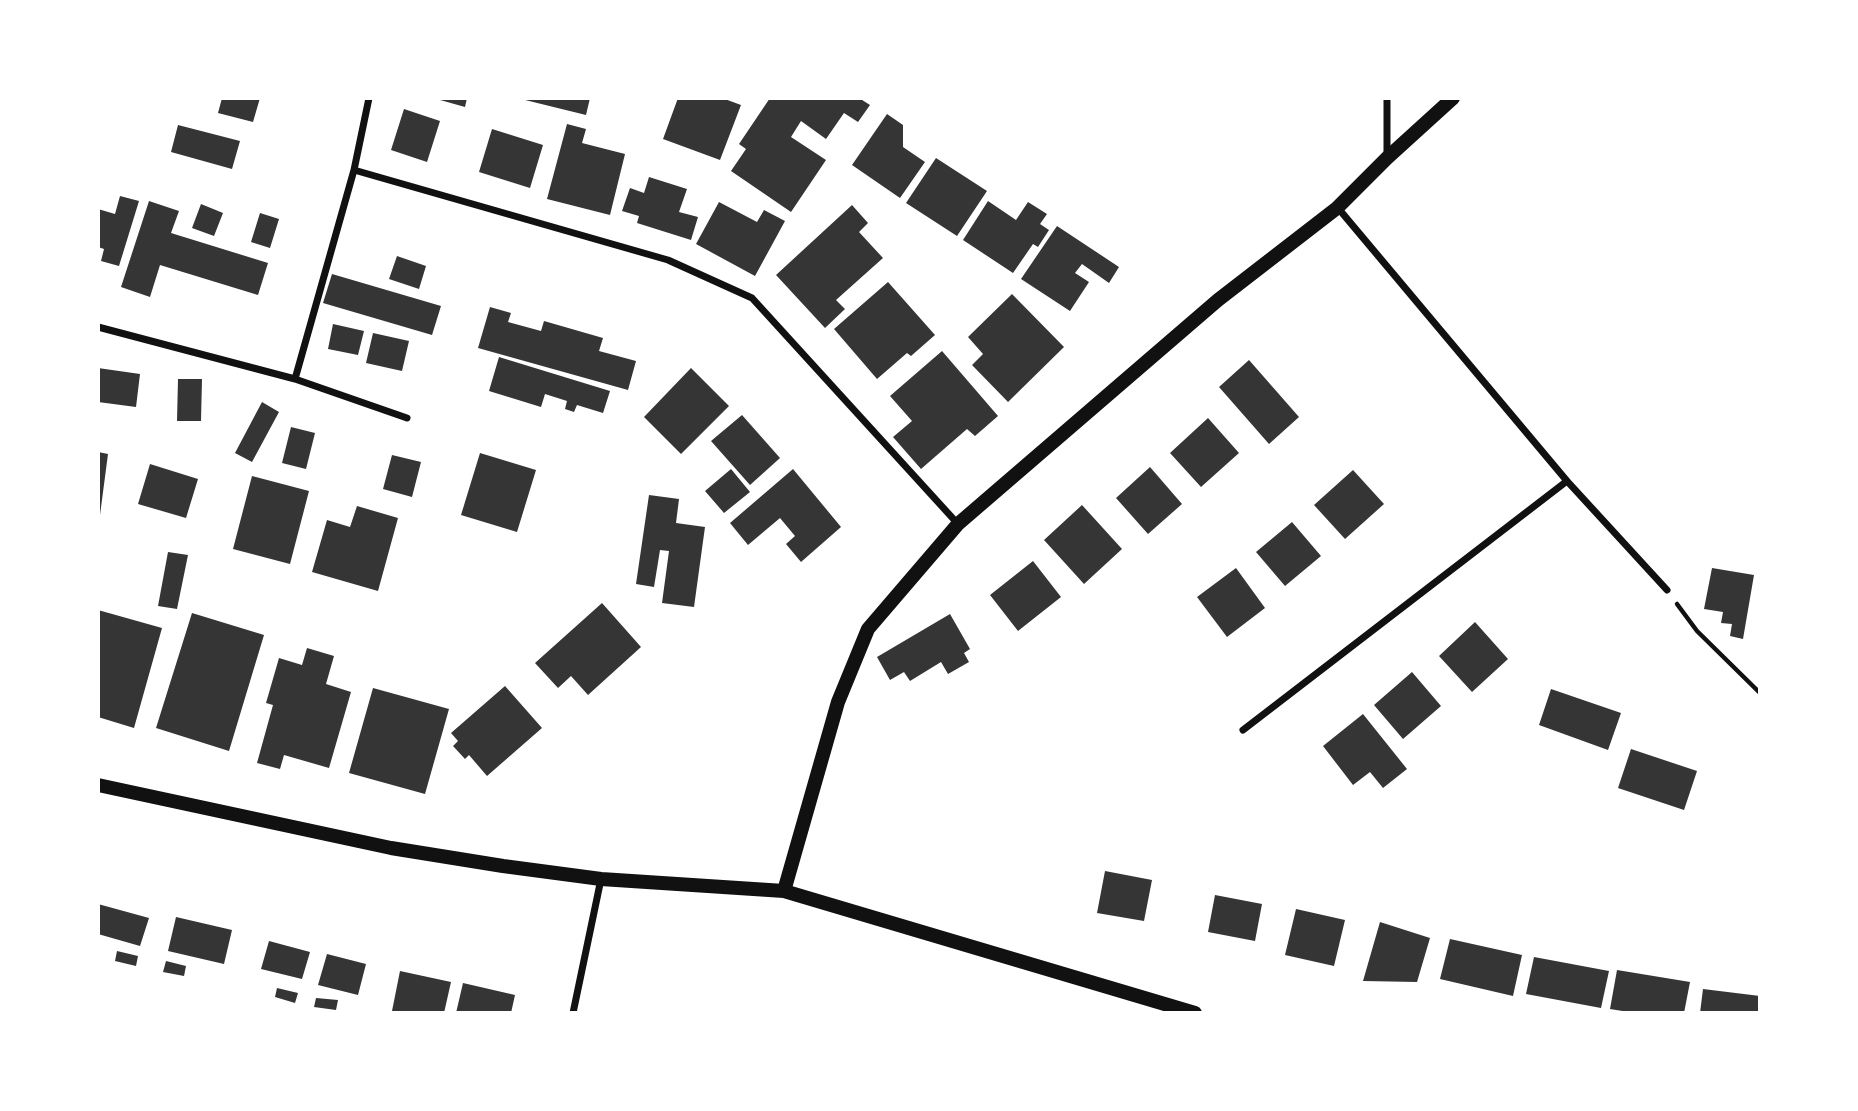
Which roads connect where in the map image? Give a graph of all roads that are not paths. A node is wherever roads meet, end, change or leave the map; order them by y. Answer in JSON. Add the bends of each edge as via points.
{"nodes":[{"id":1,"x":369,"y":98,"type":"edge"},
{"id":2,"x":1387,"y":98,"type":"edge"},
{"id":3,"x":1449,"y":99,"type":"edge"},
{"id":4,"x":1387,"y":158,"type":"junction"},
{"id":5,"x":354,"y":170,"type":"junction"},
{"id":6,"x":1337,"y":208,"type":"junction"},
{"id":7,"x":98,"y":327,"type":"edge"},
{"id":8,"x":295,"y":379,"type":"junction"},
{"id":9,"x":407,"y":418,"type":"dead end"},
{"id":10,"x":1567,"y":481,"type":"junction"},
{"id":11,"x":958,"y":524,"type":"junction"},
{"id":12,"x":1667,"y":590,"type":"road end"},
{"id":13,"x":1243,"y":730,"type":"dead end"},
{"id":14,"x":98,"y":785,"type":"edge"},
{"id":15,"x":601,"y":879,"type":"junction"},
{"id":16,"x":783,"y":891,"type":"junction"},
{"id":17,"x":573,"y":1013,"type":"edge"},
{"id":18,"x":1195,"y":1013,"type":"edge"}],
"edges":[{"from":1,"to":5,"type":"street"},
{"from":2,"to":4,"type":"street"},
{"from":3,"to":4,"type":"main road"},
{"from":4,"to":6,"type":"main road"},
{"from":5,"to":8,"type":"street"},
{"from":5,"to":11,"type":"street","via":[[668,260],[752,298]]},
{"from":6,"to":10,"type":"street"},
{"from":6,"to":11,"type":"main road","via":[[1218,300]]},
{"from":7,"to":8,"type":"street"},
{"from":8,"to":9,"type":"street"},
{"from":10,"to":12,"type":"street"},
{"from":10,"to":13,"type":"street"},
{"from":11,"to":16,"type":"main road","via":[[868,629],[838,702]]},
{"from":14,"to":15,"type":"main road","via":[[391,848]]},
{"from":15,"to":16,"type":"main road"},
{"from":15,"to":17,"type":"street"},
{"from":16,"to":18,"type":"main road"}]}
